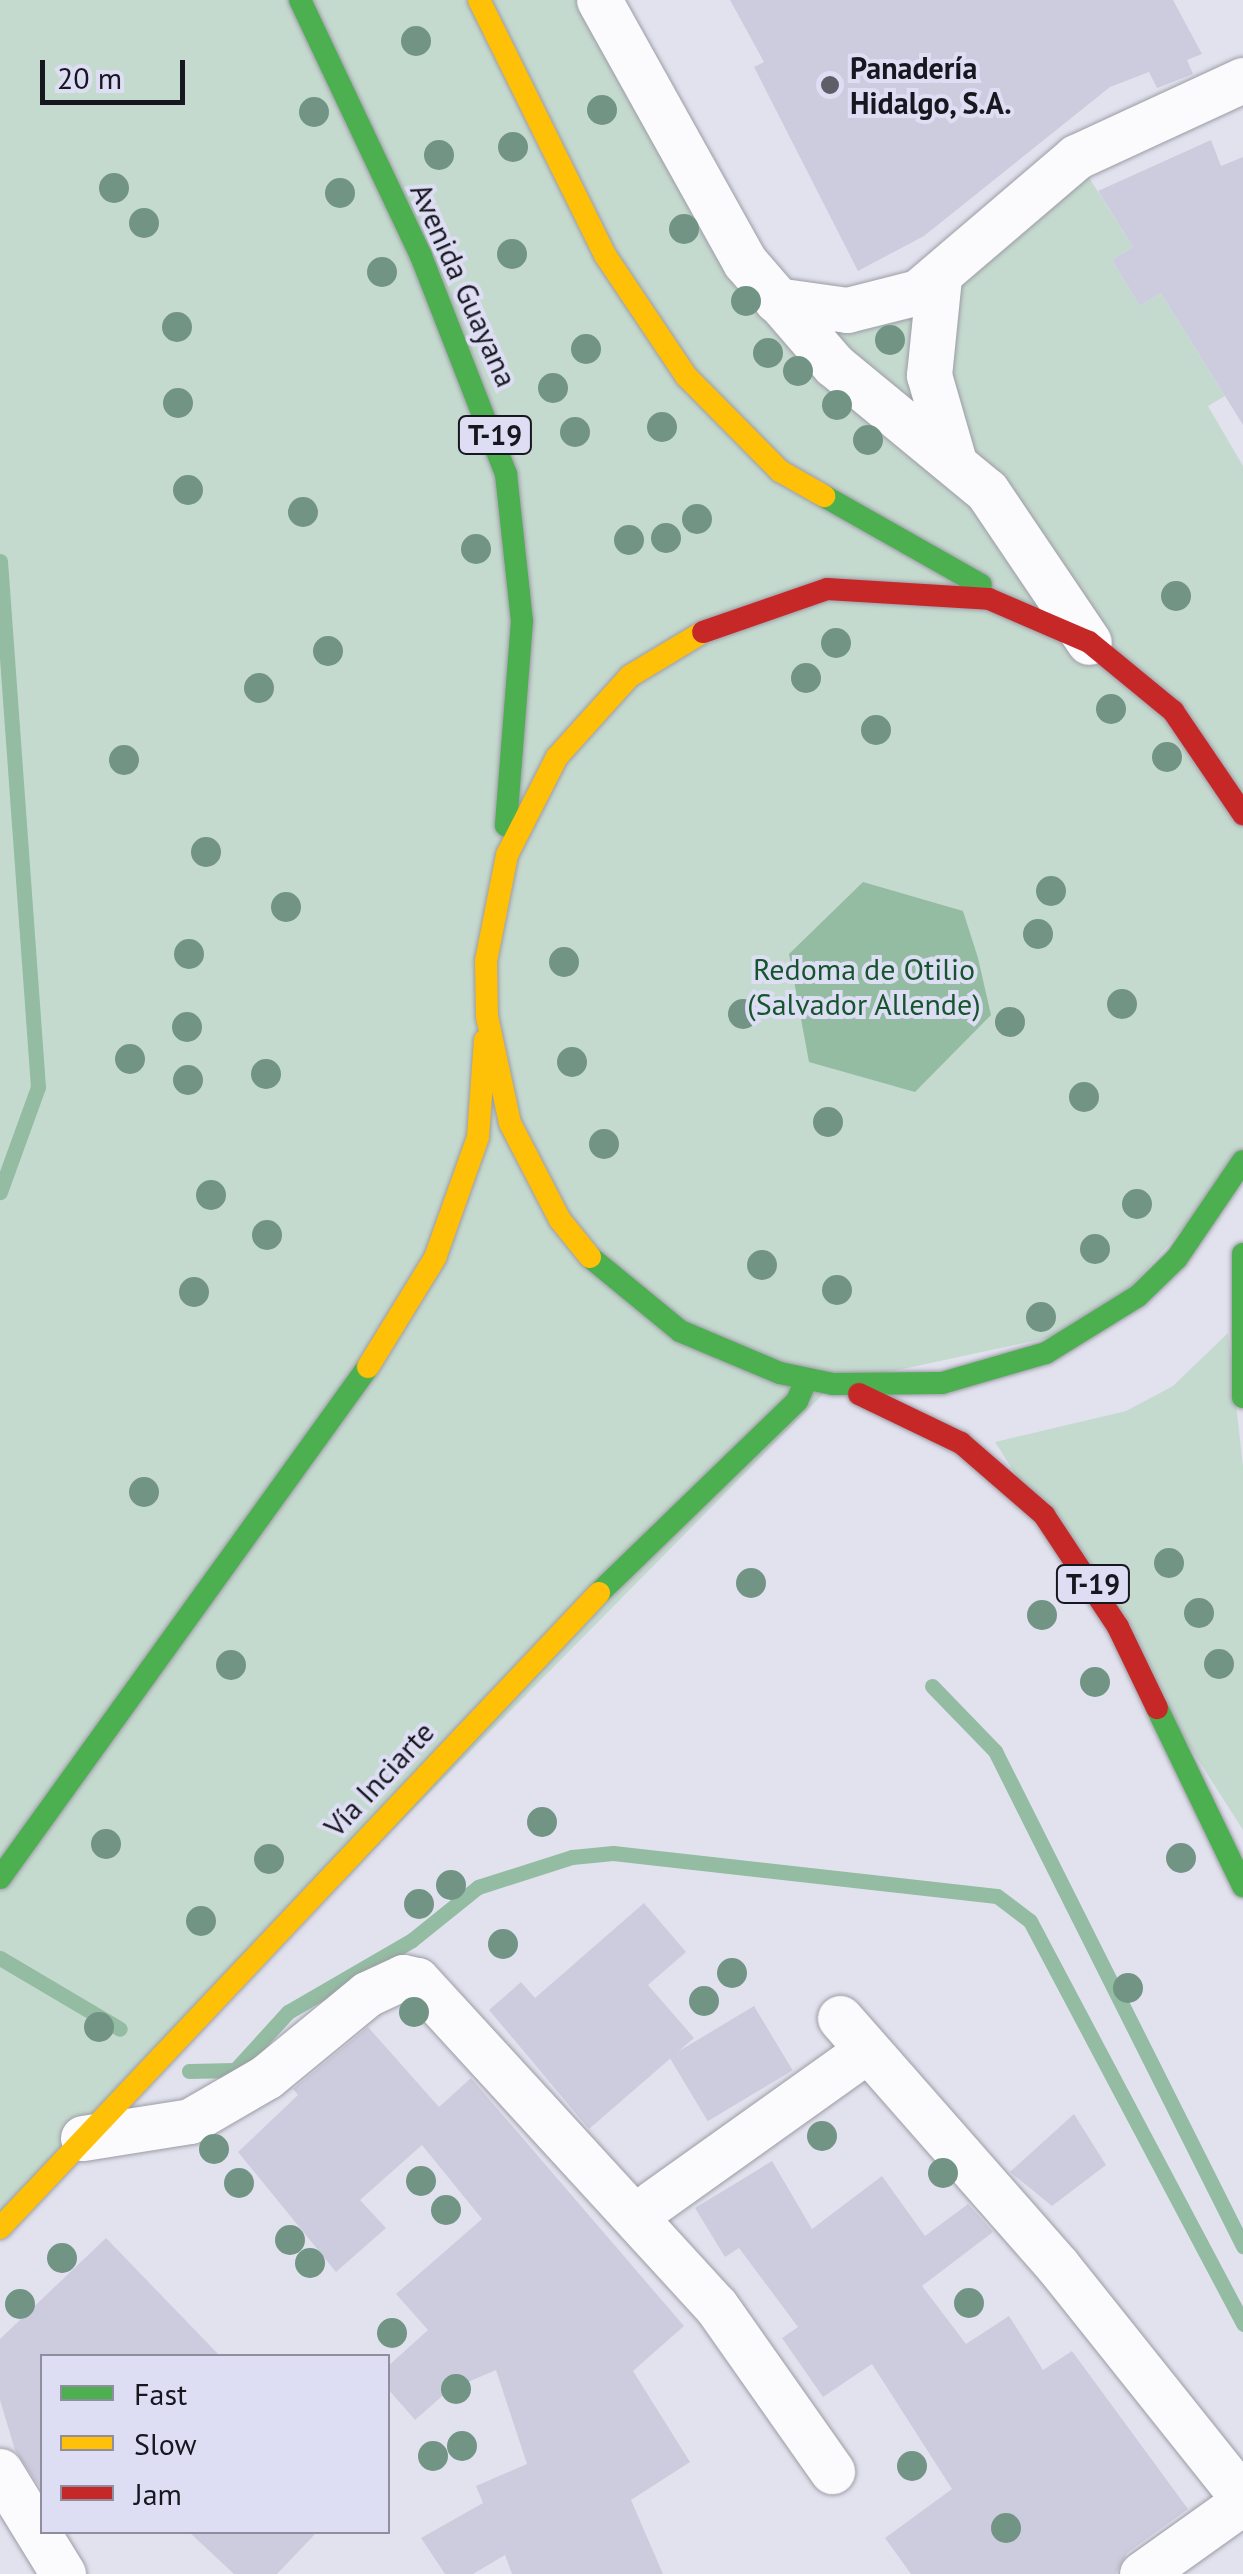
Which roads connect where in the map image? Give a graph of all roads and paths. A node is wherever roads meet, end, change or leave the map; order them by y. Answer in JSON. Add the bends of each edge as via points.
{"nodes":[{"id":1,"x":300,"y":0,"type":"edge"},
{"id":2,"x":480,"y":0,"type":"edge"},
{"id":3,"x":599,"y":0,"type":"edge"},
{"id":4,"x":1243,"y":80,"type":"edge"},
{"id":5,"x":939,"y":278,"type":"junction"},
{"id":6,"x":776,"y":300,"type":"junction"},
{"id":7,"x":953,"y":458,"type":"junction"},
{"id":8,"x":1040,"y":617,"type":"junction"},
{"id":9,"x":1089,"y":642,"type":"junction"},
{"id":10,"x":1243,"y":814,"type":"edge"},
{"id":11,"x":494,"y":907,"type":"junction"},
{"id":12,"x":487,"y":1017,"type":"junction"},
{"id":13,"x":1243,"y":1161,"type":"edge"},
{"id":14,"x":1243,"y":1254,"type":"edge"},
{"id":15,"x":807,"y":1379,"type":"junction"},
{"id":16,"x":833,"y":1384,"type":"junction"},
{"id":17,"x":1243,"y":1395,"type":"edge"},
{"id":18,"x":0,"y":1878,"type":"edge"},
{"id":19,"x":1243,"y":1886,"type":"edge"},
{"id":20,"x":83,"y":2138,"type":"junction"},
{"id":21,"x":636,"y":2215,"type":"junction"},
{"id":22,"x":0,"y":2228,"type":"edge"},
{"id":23,"x":0,"y":2471,"type":"edge"},
{"id":24,"x":832,"y":2471,"type":"dead end"},
{"id":25,"x":1243,"y":2500,"type":"edge"},
{"id":26,"x":62,"y":2574,"type":"edge"},
{"id":27,"x":1142,"y":2574,"type":"edge"}],
"edges":[{"from":1,"to":11,"type":"main road","name":"Avenida Guayana","number":"T-19","via":[[421,256],[506,474],[520,566],[521,668]]},
{"from":2,"to":8,"type":"main road","number":"T-19","via":[[605,255],[647,325],[735,432],[842,510]]},
{"from":3,"to":6,"type":"street","via":[[699,188]]},
{"from":4,"to":5,"type":"street","via":[[1091,147],[991,222]]},
{"from":5,"to":6,"type":"street","via":[[899,301],[860,308]]},
{"from":5,"to":7,"type":"street","via":[[929,375]]},
{"from":6,"to":7,"type":"street","via":[[834,365]]},
{"from":7,"to":9,"type":"street","via":[[1022,539]]},
{"from":8,"to":9,"type":"main road","number":"T-19"},
{"from":8,"to":11,"type":"main road","number":"T-19","via":[[989,599],[881,585],[774,601],[707,628],[630,676],[557,757],[508,854]]},
{"from":9,"to":10,"type":"main road","number":"T-19","via":[[1173,711]]},
{"from":11,"to":12,"type":"main road","number":"T-19"},
{"from":12,"to":15,"type":"main road","number":"T-19","via":[[495,1071],[531,1173],[595,1262],[680,1331]]},
{"from":12,"to":18,"type":"main road","via":[[478,1138],[435,1258],[364,1374]]},
{"from":13,"to":16,"type":"main road","number":"T-19","via":[[1178,1258],[1078,1336],[995,1372],[942,1384]]},
{"from":14,"to":17,"type":"main road"},
{"from":15,"to":16,"type":"main road","number":"T-19"},
{"from":15,"to":20,"type":"main road","name":"Vía Inciarte","via":[[797,1401],[549,1642]]},
{"from":16,"to":19,"type":"main road","number":"T-19","via":[[961,1443],[1044,1515],[1118,1626]]},
{"from":20,"to":21,"type":"street","via":[[190,2121],[228,2102],[336,2014],[402,1976],[430,1990]]},
{"from":20,"to":22,"type":"main road","name":"Vía Inciarte"},
{"from":21,"to":24,"type":"street","via":[[780,2387]]},
{"from":21,"to":25,"type":"street","via":[[853,2034],[1057,2265]]},
{"from":23,"to":26,"type":"street"},
{"from":25,"to":27,"type":"street"}]}
